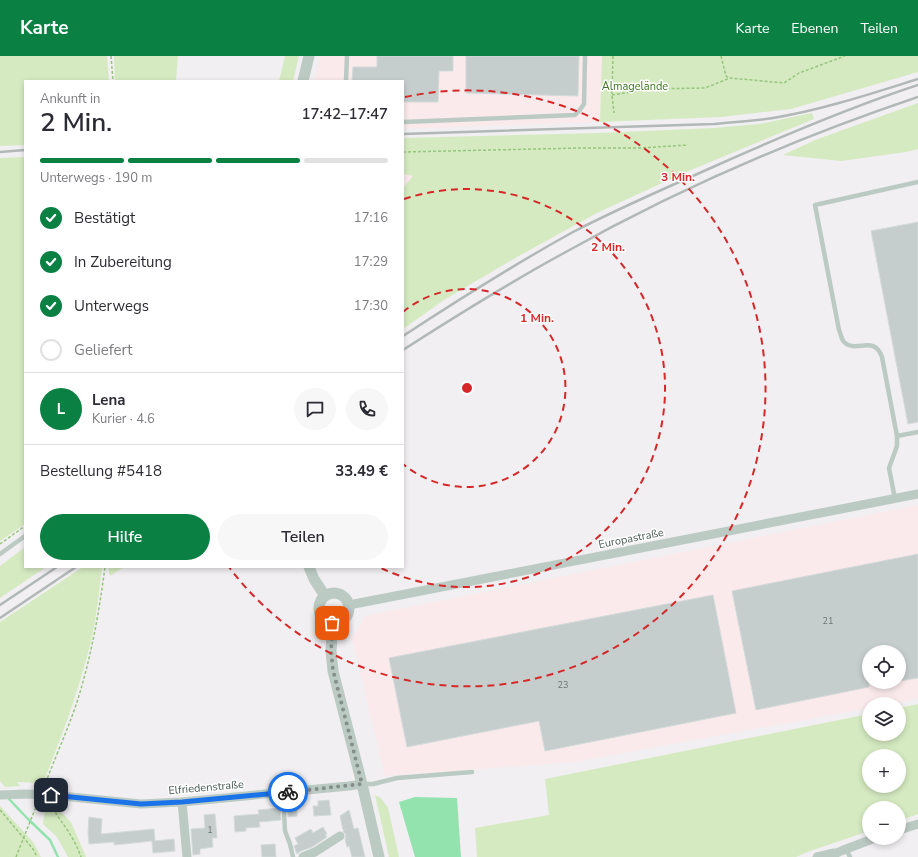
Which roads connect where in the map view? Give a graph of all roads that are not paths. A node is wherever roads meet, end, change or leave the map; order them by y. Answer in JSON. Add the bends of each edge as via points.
{"nodes":[{"id":1,"x":308,"y":56,"type":"edge"},
{"id":2,"x":347,"y":56,"type":"edge"},
{"id":3,"x":585,"y":56,"type":"edge"},
{"id":4,"x":303,"y":80,"type":"edge"},
{"id":5,"x":346,"y":80,"type":"edge"},
{"id":6,"x":404,"y":122,"type":"edge"},
{"id":7,"x":918,"y":182,"type":"edge"},
{"id":8,"x":918,"y":432,"type":"edge"},
{"id":9,"x":897,"y":436,"type":"junction"},
{"id":10,"x":918,"y":494,"type":"edge"},
{"id":11,"x":895,"y":498,"type":"junction"},
{"id":12,"x":24,"y":537,"type":"edge"},
{"id":13,"x":0,"y":554,"type":"edge"},
{"id":14,"x":309,"y":568,"type":"edge"},
{"id":15,"x":326,"y":596,"type":"junction"},
{"id":16,"x":349,"y":605,"type":"junction"},
{"id":17,"x":333,"y":623,"type":"junction"},
{"id":18,"x":472,"y":772,"type":"dead end"},
{"id":19,"x":362,"y":784,"type":"junction"},
{"id":20,"x":283,"y":792,"type":"junction"},
{"id":21,"x":0,"y":795,"type":"edge"},
{"id":22,"x":182,"y":802,"type":"junction"},
{"id":23,"x":918,"y":824,"type":"edge"},
{"id":24,"x":906,"y":828,"type":"edge"},
{"id":25,"x":340,"y":836,"type":"dead end"},
{"id":26,"x":862,"y":844,"type":"edge"},
{"id":27,"x":846,"y":852,"type":"edge"},
{"id":28,"x":187,"y":857,"type":"edge"},
{"id":29,"x":293,"y":857,"type":"edge"},
{"id":30,"x":303,"y":857,"type":"edge"},
{"id":31,"x":379,"y":857,"type":"edge"},
{"id":32,"x":817,"y":857,"type":"edge"},
{"id":33,"x":828,"y":857,"type":"edge"}],
"edges":[{"from":1,"to":4,"type":"street"},
{"from":2,"to":5,"type":"lane"},
{"from":3,"to":6,"type":"lane","via":[[584,104],[575,115]]},
{"from":7,"to":9,"type":"lane","via":[[815,205],[841,334],[845,343],[851,346],[867,344],[880,352]]},
{"from":8,"to":9,"type":"lane"},
{"from":9,"to":11,"type":"lane","via":[[897,446],[889,468]]},
{"from":10,"to":11,"type":"street","name":"Europastraße"},
{"from":11,"to":16,"type":"street","name":"Europastraße"},
{"from":12,"to":13,"type":"lane"},
{"from":14,"to":15,"type":"street"},
{"from":15,"to":16,"type":"street","via":[[332,593],[341,594]]},
{"from":15,"to":17,"type":"street","via":[[321,601],[319,610],[327,621]]},
{"from":16,"to":17,"type":"street","via":[[347,616],[340,622]]},
{"from":17,"to":19,"type":"street","via":[[333,670]]},
{"from":18,"to":19,"type":"lane","via":[[397,778],[374,784]]},
{"from":19,"to":20,"type":"street","name":"Elfriedenstraße"},
{"from":19,"to":31,"type":"street"},
{"from":20,"to":22,"type":"street","name":"Elfriedenstraße"},
{"from":20,"to":29,"type":"lane","via":[[285,831]]},
{"from":21,"to":22,"type":"street","name":"Elfriedenstraße","via":[[51,795],[141,804]]},
{"from":22,"to":28,"type":"street"},
{"from":23,"to":24,"type":"street"},
{"from":25,"to":30,"type":"street"},
{"from":26,"to":27,"type":"street"},
{"from":27,"to":32,"type":"street"},
{"from":27,"to":33,"type":"street"}]}
